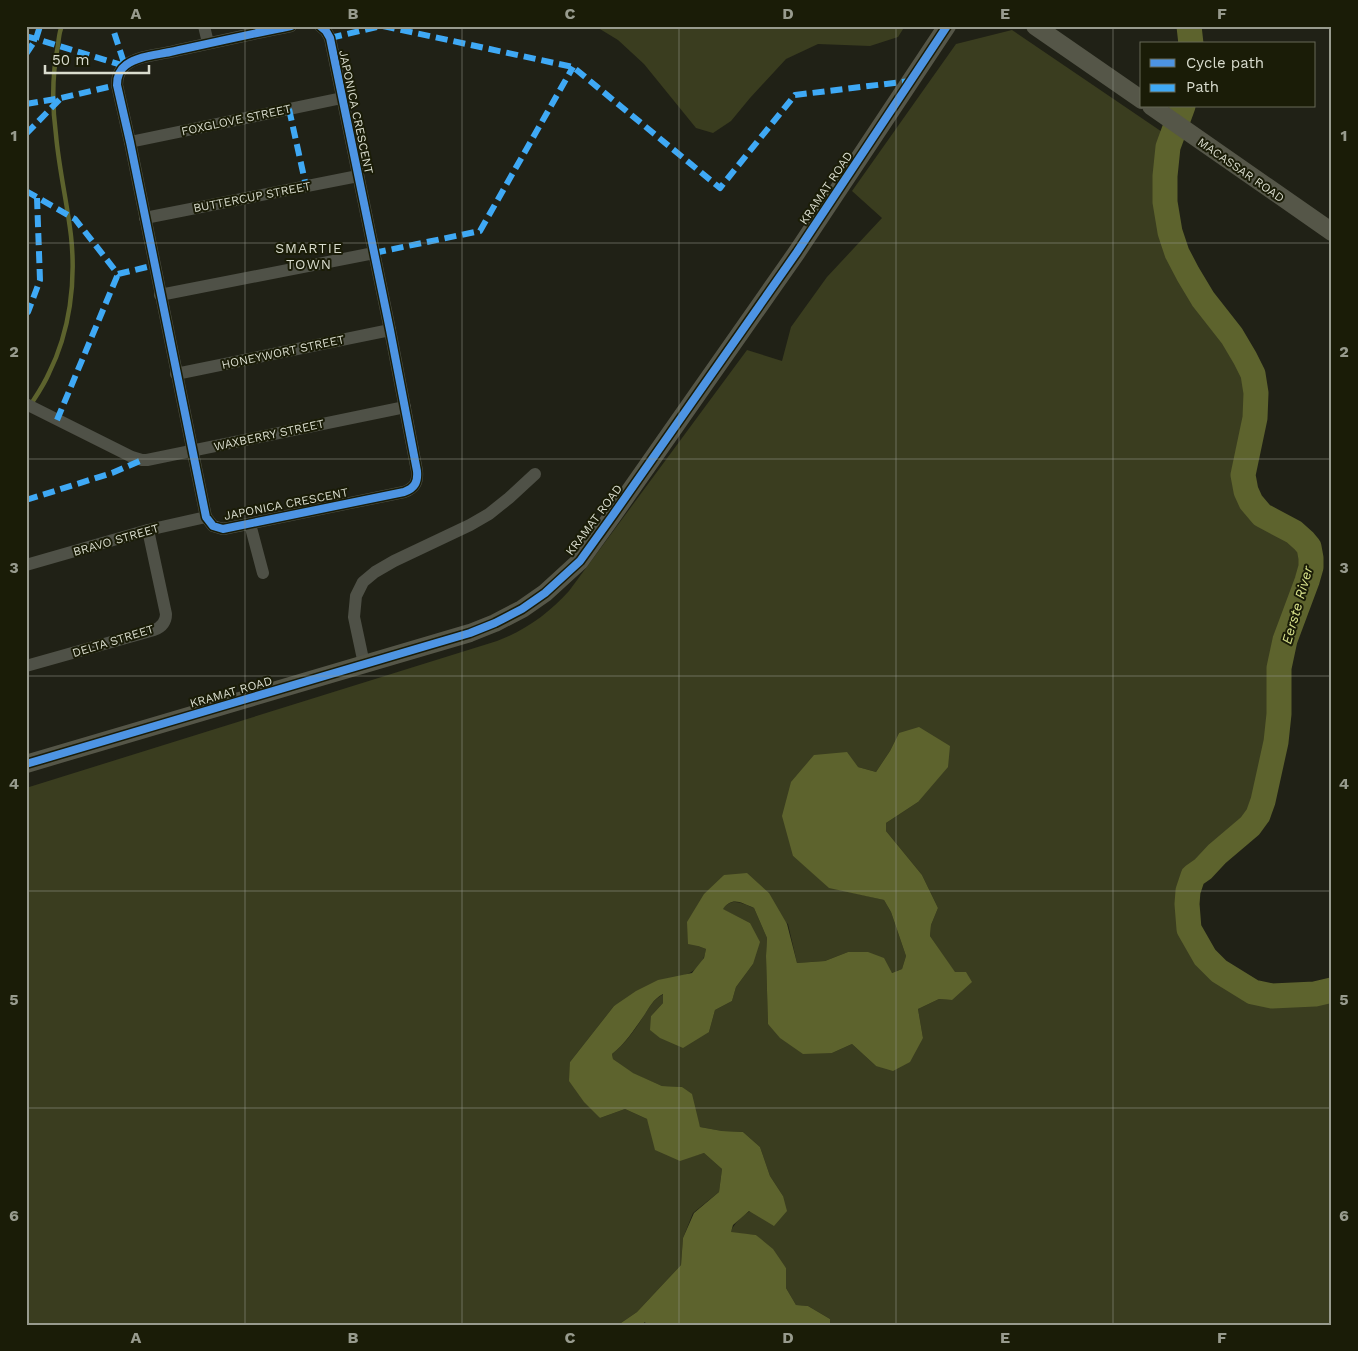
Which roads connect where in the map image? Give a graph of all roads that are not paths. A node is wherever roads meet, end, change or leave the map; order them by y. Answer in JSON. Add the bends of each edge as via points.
{"nodes":[{"id":1,"x":204,"y":26,"type":"edge"},
{"id":2,"x":292,"y":26,"type":"edge"},
{"id":3,"x":320,"y":26,"type":"edge"},
{"id":4,"x":946,"y":26,"type":"edge"},
{"id":5,"x":1035,"y":26,"type":"edge"},
{"id":6,"x":208,"y":43,"type":"junction"},
{"id":7,"x":342,"y":98,"type":"junction"},
{"id":8,"x":1140,"y":99,"type":"edge"},
{"id":9,"x":1154,"y":108,"type":"edge"},
{"id":10,"x":130,"y":142,"type":"junction"},
{"id":11,"x":358,"y":176,"type":"junction"},
{"id":12,"x":145,"y":218,"type":"junction"},
{"id":13,"x":1332,"y":232,"type":"edge"},
{"id":14,"x":374,"y":253,"type":"junction"},
{"id":15,"x":160,"y":295,"type":"junction"},
{"id":16,"x":390,"y":330,"type":"junction"},
{"id":17,"x":176,"y":374,"type":"junction"},
{"id":18,"x":26,"y":404,"type":"edge"},
{"id":19,"x":405,"y":407,"type":"junction"},
{"id":20,"x":192,"y":452,"type":"junction"},
{"id":21,"x":536,"y":474,"type":"dead end"},
{"id":22,"x":206,"y":517,"type":"junction"},
{"id":23,"x":250,"y":524,"type":"junction"},
{"id":24,"x":148,"y":530,"type":"junction"},
{"id":25,"x":26,"y":566,"type":"edge"},
{"id":26,"x":263,"y":573,"type":"dead end"},
{"id":27,"x":364,"y":664,"type":"junction"},
{"id":28,"x":26,"y":666,"type":"edge"},
{"id":29,"x":26,"y":764,"type":"edge"}],
"edges":[{"from":1,"to":6,"type":"street"},
{"from":2,"to":6,"type":"street","name":"JAPONICA CRESCENT"},
{"from":3,"to":7,"type":"street","name":"JAPONICA CRESCENT","via":[[330,38]]},
{"from":4,"to":27,"type":"street","name":"KRAMAT ROAD","via":[[797,252],[580,561],[545,593],[495,623]]},
{"from":5,"to":8,"type":"street"},
{"from":6,"to":10,"type":"street","name":"JAPONICA CRESCENT","via":[[139,59],[121,70],[117,85]]},
{"from":7,"to":10,"type":"street","name":"FOXGLOVE STREET"},
{"from":7,"to":11,"type":"street","name":"JAPONICA CRESCENT"},
{"from":9,"to":13,"type":"street","name":"MACASSAR ROAD"},
{"from":10,"to":12,"type":"street","name":"JAPONICA CRESCENT"},
{"from":11,"to":12,"type":"street","name":"BUTTERCUP STREET"},
{"from":11,"to":14,"type":"street","name":"JAPONICA CRESCENT"},
{"from":12,"to":15,"type":"street","name":"JAPONICA CRESCENT"},
{"from":14,"to":15,"type":"street"},
{"from":14,"to":16,"type":"street","name":"JAPONICA CRESCENT"},
{"from":15,"to":17,"type":"street","name":"JAPONICA CRESCENT"},
{"from":16,"to":17,"type":"street","name":"HONEYWORT STREET"},
{"from":16,"to":19,"type":"street","name":"JAPONICA CRESCENT"},
{"from":17,"to":20,"type":"street","name":"JAPONICA CRESCENT"},
{"from":18,"to":20,"type":"street","name":"WAXBERRY STREET","via":[[137,459]]},
{"from":19,"to":20,"type":"street","name":"WAXBERRY STREET"},
{"from":19,"to":23,"type":"street","name":"JAPONICA CRESCENT","via":[[417,476],[411,489]]},
{"from":20,"to":22,"type":"street","name":"JAPONICA CRESCENT"},
{"from":21,"to":27,"type":"street","via":[[489,514],[394,561],[363,582],[356,596],[354,617]]},
{"from":22,"to":23,"type":"street","name":"JAPONICA CRESCENT","via":[[211,524],[223,529]]},
{"from":22,"to":24,"type":"street","name":"BRAVO STREET"},
{"from":23,"to":26,"type":"street"},
{"from":24,"to":25,"type":"street","name":"BRAVO STREET"},
{"from":24,"to":28,"type":"street","name":"DELTA STREET","via":[[166,614],[161,626]]},
{"from":27,"to":29,"type":"street","name":"KRAMAT ROAD"}]}
